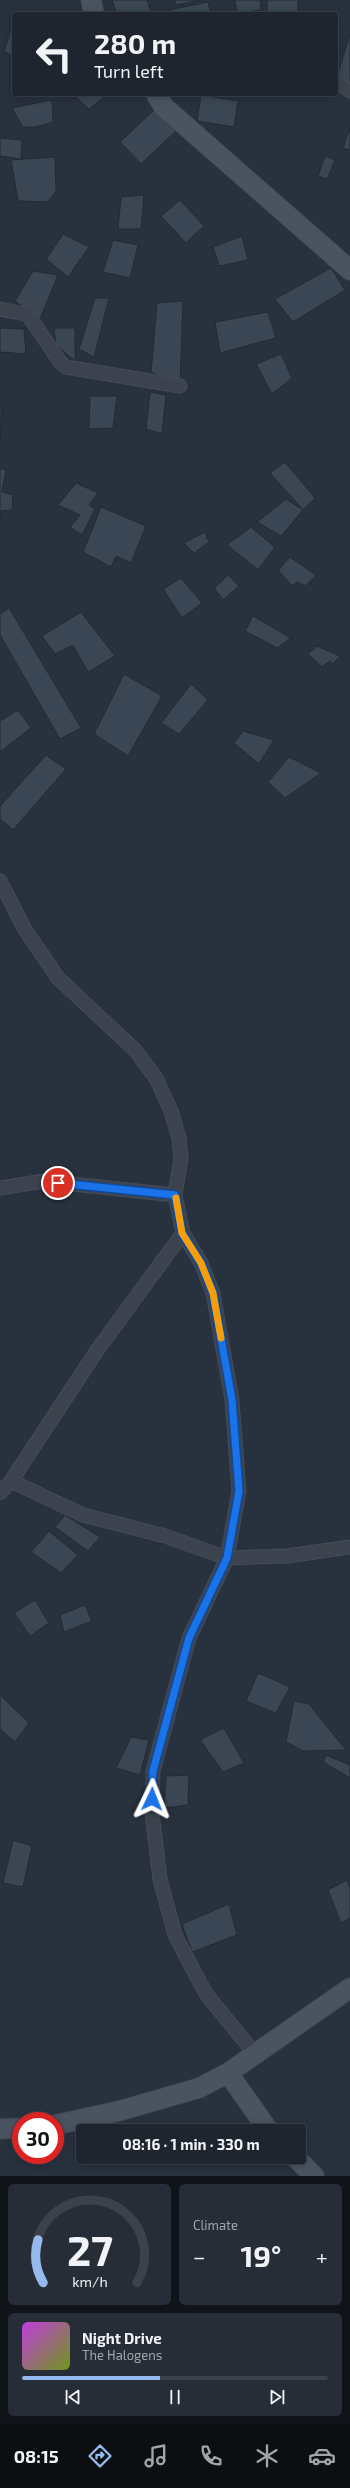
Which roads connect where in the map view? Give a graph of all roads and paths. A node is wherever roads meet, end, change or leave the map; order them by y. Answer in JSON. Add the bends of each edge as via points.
{"nodes":[{"id":1,"x":91,"y":0,"type":"edge"},
{"id":2,"x":94,"y":12,"type":"edge"},
{"id":3,"x":338,"y":83,"type":"edge"},
{"id":4,"x":350,"y":91,"type":"edge"},
{"id":5,"x":157,"y":96,"type":"edge"},
{"id":6,"x":350,"y":270,"type":"edge"},
{"id":7,"x":0,"y":309,"type":"edge"},
{"id":8,"x":180,"y":386,"type":"dead end"},
{"id":9,"x":0,"y":881,"type":"edge"},
{"id":10,"x":0,"y":1188,"type":"edge"},
{"id":11,"x":175,"y":1195,"type":"junction"},
{"id":12,"x":182,"y":1233,"type":"junction"},
{"id":13,"x":11,"y":1481,"type":"junction"},
{"id":14,"x":0,"y":1492,"type":"edge"},
{"id":15,"x":350,"y":1547,"type":"edge"},
{"id":16,"x":227,"y":1558,"type":"junction"},
{"id":17,"x":350,"y":1988,"type":"edge"},
{"id":18,"x":256,"y":2055,"type":"junction"},
{"id":19,"x":228,"y":2074,"type":"junction"},
{"id":20,"x":64,"y":2123,"type":"edge"},
{"id":21,"x":264,"y":2124,"type":"edge"},
{"id":22,"x":12,"y":2128,"type":"edge"},
{"id":23,"x":0,"y":2129,"type":"edge"},
{"id":24,"x":302,"y":2164,"type":"edge"},
{"id":25,"x":314,"y":2176,"type":"edge"}],
"edges":[{"from":1,"to":2,"type":"street"},
{"from":3,"to":4,"type":"street"},
{"from":5,"to":6,"type":"street","via":[[164,106]]},
{"from":7,"to":8,"type":"street","via":[[26,314],[66,367]]},
{"from":9,"to":11,"type":"street","via":[[24,928],[58,978],[135,1050],[156,1078],[171,1111],[179,1138],[181,1159]]},
{"from":10,"to":11,"type":"street","via":[[44,1182]]},
{"from":11,"to":12,"type":"street"},
{"from":12,"to":13,"type":"street","via":[[112,1330]]},
{"from":12,"to":16,"type":"street","via":[[201,1263],[213,1293],[232,1400],[239,1491]]},
{"from":13,"to":14,"type":"street"},
{"from":13,"to":16,"type":"street","via":[[83,1515],[165,1536]]},
{"from":15,"to":16,"type":"street","via":[[286,1556]]},
{"from":16,"to":18,"type":"street","via":[[189,1638],[153,1771],[152,1813],[160,1879],[175,1935],[206,1994]]},
{"from":17,"to":18,"type":"street"},
{"from":18,"to":19,"type":"street"},
{"from":19,"to":20,"type":"street","via":[[184,2092],[120,2111]]},
{"from":19,"to":21,"type":"street"},
{"from":22,"to":23,"type":"street"},
{"from":24,"to":25,"type":"street"}]}
